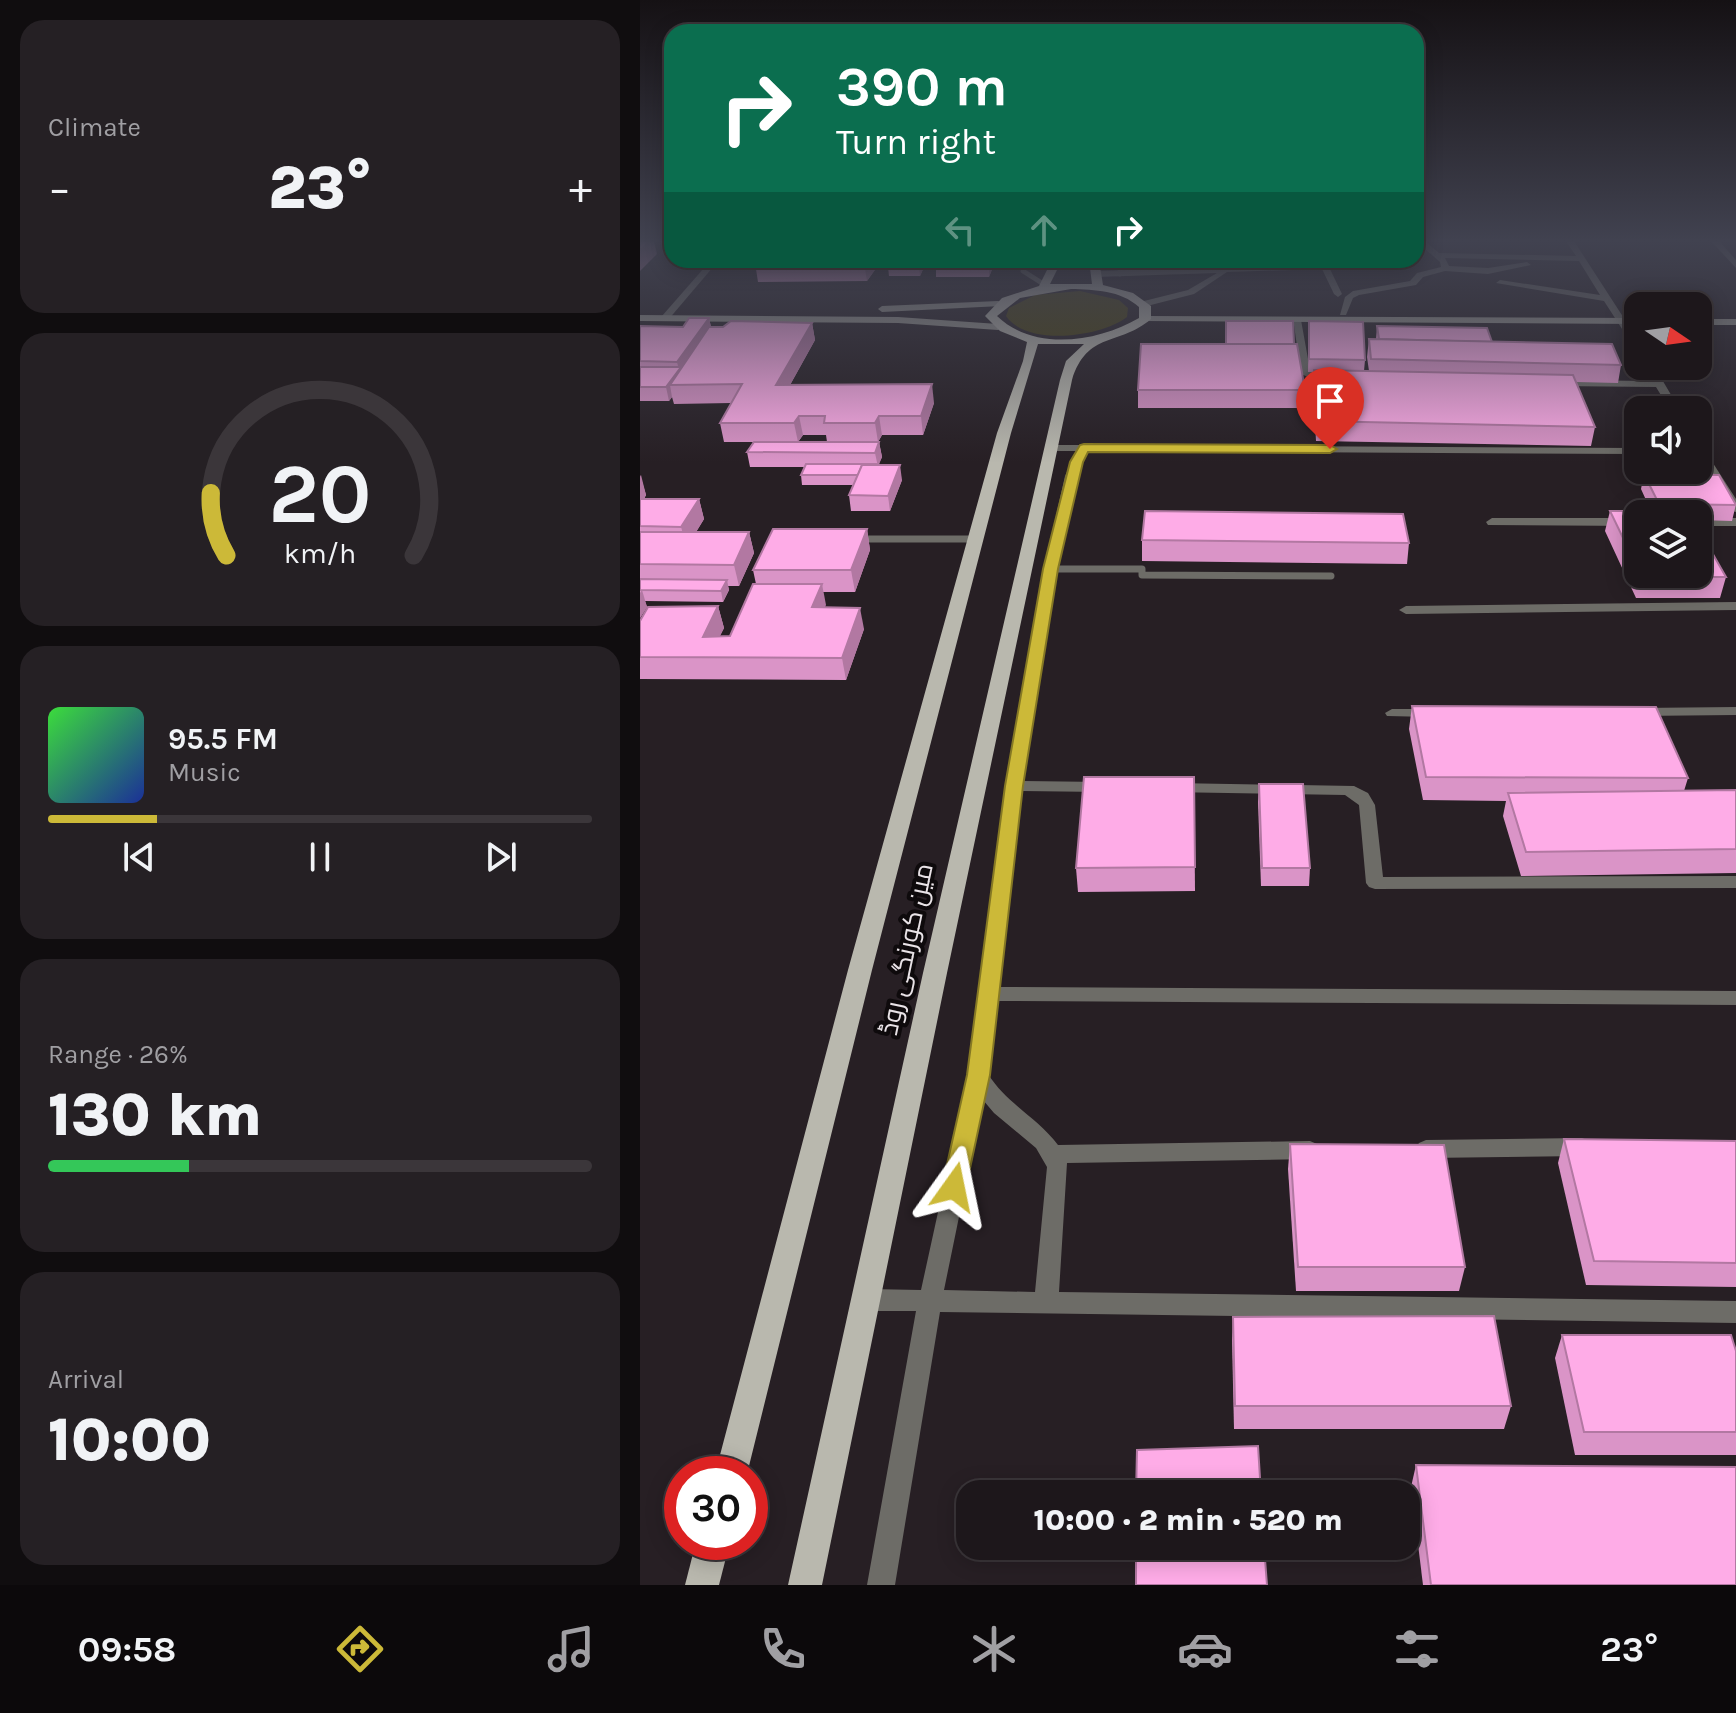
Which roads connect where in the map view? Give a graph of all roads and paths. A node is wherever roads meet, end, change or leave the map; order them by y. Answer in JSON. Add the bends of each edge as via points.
{"nodes":[{"id":1,"x":667,"y":315,"type":"edge"},
{"id":2,"x":992,"y":315,"type":"edge"},
{"id":3,"x":1141,"y":315,"type":"edge"},
{"id":4,"x":1212,"y":315,"type":"edge"},
{"id":5,"x":1452,"y":315,"type":"edge"},
{"id":6,"x":1619,"y":315,"type":"edge"},
{"id":7,"x":640,"y":318,"type":"edge"},
{"id":8,"x":665,"y":318,"type":"junction"},
{"id":9,"x":1621,"y":318,"type":"junction"},
{"id":10,"x":1712,"y":319,"type":"edge"},
{"id":11,"x":1736,"y":319,"type":"edge"},
{"id":12,"x":1296,"y":320,"type":"junction"},
{"id":13,"x":1624,"y":323,"type":"edge"},
{"id":14,"x":998,"y":327,"type":"junction"},
{"id":15,"x":1033,"y":339,"type":"junction"},
{"id":16,"x":1096,"y":339,"type":"junction"},
{"id":17,"x":1346,"y":380,"type":"edge"},
{"id":18,"x":1658,"y":380,"type":"edge"},
{"id":19,"x":1550,"y":383,"type":"edge"},
{"id":20,"x":1660,"y":384,"type":"junction"},
{"id":21,"x":1667,"y":396,"type":"edge"},
{"id":22,"x":1051,"y":448,"type":"junction"},
{"id":23,"x":1084,"y":448,"type":"junction"},
{"id":24,"x":1624,"y":451,"type":"edge"},
{"id":25,"x":1712,"y":470,"type":"edge"},
{"id":26,"x":1722,"y":485,"type":"junction"},
{"id":27,"x":1736,"y":488,"type":"edge"},
{"id":28,"x":1736,"y":508,"type":"edge"},
{"id":29,"x":1492,"y":522,"type":"dead end"},
{"id":30,"x":1624,"y":522,"type":"edge"},
{"id":31,"x":1712,"y":522,"type":"edge"},
{"id":32,"x":1736,"y":522,"type":"edge"},
{"id":33,"x":853,"y":539,"type":"edge"},
{"id":34,"x":975,"y":539,"type":"junction"},
{"id":35,"x":1050,"y":569,"type":"junction"},
{"id":36,"x":1331,"y":576,"type":"dead end"},
{"id":37,"x":1736,"y":606,"type":"edge"},
{"id":38,"x":1406,"y":610,"type":"dead end"},
{"id":39,"x":1736,"y":711,"type":"edge"},
{"id":40,"x":1626,"y":712,"type":"edge"},
{"id":41,"x":1392,"y":713,"type":"dead end"},
{"id":42,"x":1439,"y":713,"type":"edge"},
{"id":43,"x":1014,"y":786,"type":"junction"},
{"id":44,"x":1121,"y":787,"type":"edge"},
{"id":45,"x":1152,"y":787,"type":"edge"},
{"id":46,"x":1736,"y":882,"type":"edge"},
{"id":47,"x":989,"y":994,"type":"junction"},
{"id":48,"x":1736,"y":998,"type":"edge"},
{"id":49,"x":978,"y":1075,"type":"junction"},
{"id":50,"x":1609,"y":1146,"type":"edge"},
{"id":51,"x":1403,"y":1149,"type":"edge"},
{"id":52,"x":1324,"y":1150,"type":"edge"},
{"id":53,"x":1055,"y":1154,"type":"junction"},
{"id":54,"x":867,"y":1300,"type":"junction"},
{"id":55,"x":930,"y":1300,"type":"junction"},
{"id":56,"x":1046,"y":1304,"type":"junction"},
{"id":57,"x":1736,"y":1312,"type":"edge"},
{"id":58,"x":736,"y":1456,"type":"edge"},
{"id":59,"x":708,"y":1560,"type":"edge"},
{"id":60,"x":702,"y":1585,"type":"edge"},
{"id":61,"x":805,"y":1585,"type":"edge"},
{"id":62,"x":881,"y":1585,"type":"edge"}],
"edges":[{"from":1,"to":8,"type":"street"},
{"from":2,"to":14,"type":"main road"},
{"from":3,"to":16,"type":"main road","via":[[1129,329]]},
{"from":4,"to":12,"type":"main road"},
{"from":5,"to":9,"type":"main road"},
{"from":6,"to":9,"type":"street"},
{"from":7,"to":8,"type":"main road"},
{"from":8,"to":14,"type":"main road","via":[[898,320]]},
{"from":9,"to":12,"type":"main road"},
{"from":9,"to":13,"type":"street"},
{"from":10,"to":11,"type":"main road"},
{"from":12,"to":17,"type":"street","via":[[1305,372]]},
{"from":14,"to":15,"type":"main road"},
{"from":15,"to":16,"type":"main road"},
{"from":15,"to":34,"type":"main road","name":"مین کورنگی روڈ"},
{"from":16,"to":22,"type":"main road","name":"مین کورنگی روڈ","via":[[1072,361]]},
{"from":18,"to":20,"type":"street"},
{"from":19,"to":20,"type":"street"},
{"from":20,"to":21,"type":"street"},
{"from":22,"to":23,"type":"street"},
{"from":22,"to":54,"type":"main road","name":"مین کورنگی روڈ"},
{"from":23,"to":24,"type":"street"},
{"from":23,"to":35,"type":"street","via":[[1071,476]]},
{"from":25,"to":26,"type":"street"},
{"from":26,"to":27,"type":"street"},
{"from":26,"to":28,"type":"street"},
{"from":29,"to":30,"type":"street"},
{"from":31,"to":32,"type":"street"},
{"from":33,"to":34,"type":"lane"},
{"from":34,"to":58,"type":"main road","name":"مین کورنگی روڈ"},
{"from":35,"to":36,"type":"lane"},
{"from":35,"to":43,"type":"street"},
{"from":37,"to":38,"type":"street"},
{"from":39,"to":40,"type":"street"},
{"from":41,"to":42,"type":"street"},
{"from":43,"to":44,"type":"street"},
{"from":43,"to":47,"type":"street"},
{"from":45,"to":46,"type":"street","via":[[1348,790],[1367,805],[1375,883]]},
{"from":47,"to":48,"type":"street"},
{"from":47,"to":49,"type":"street"},
{"from":49,"to":53,"type":"street","via":[[1004,1110]]},
{"from":49,"to":55,"type":"street"},
{"from":50,"to":51,"type":"street"},
{"from":52,"to":53,"type":"street"},
{"from":53,"to":56,"type":"street"},
{"from":54,"to":55,"type":"street"},
{"from":54,"to":61,"type":"main road","name":"مین کورنگی روڈ"},
{"from":55,"to":56,"type":"street"},
{"from":55,"to":62,"type":"street"},
{"from":56,"to":57,"type":"street"},
{"from":59,"to":60,"type":"main road"}]}
